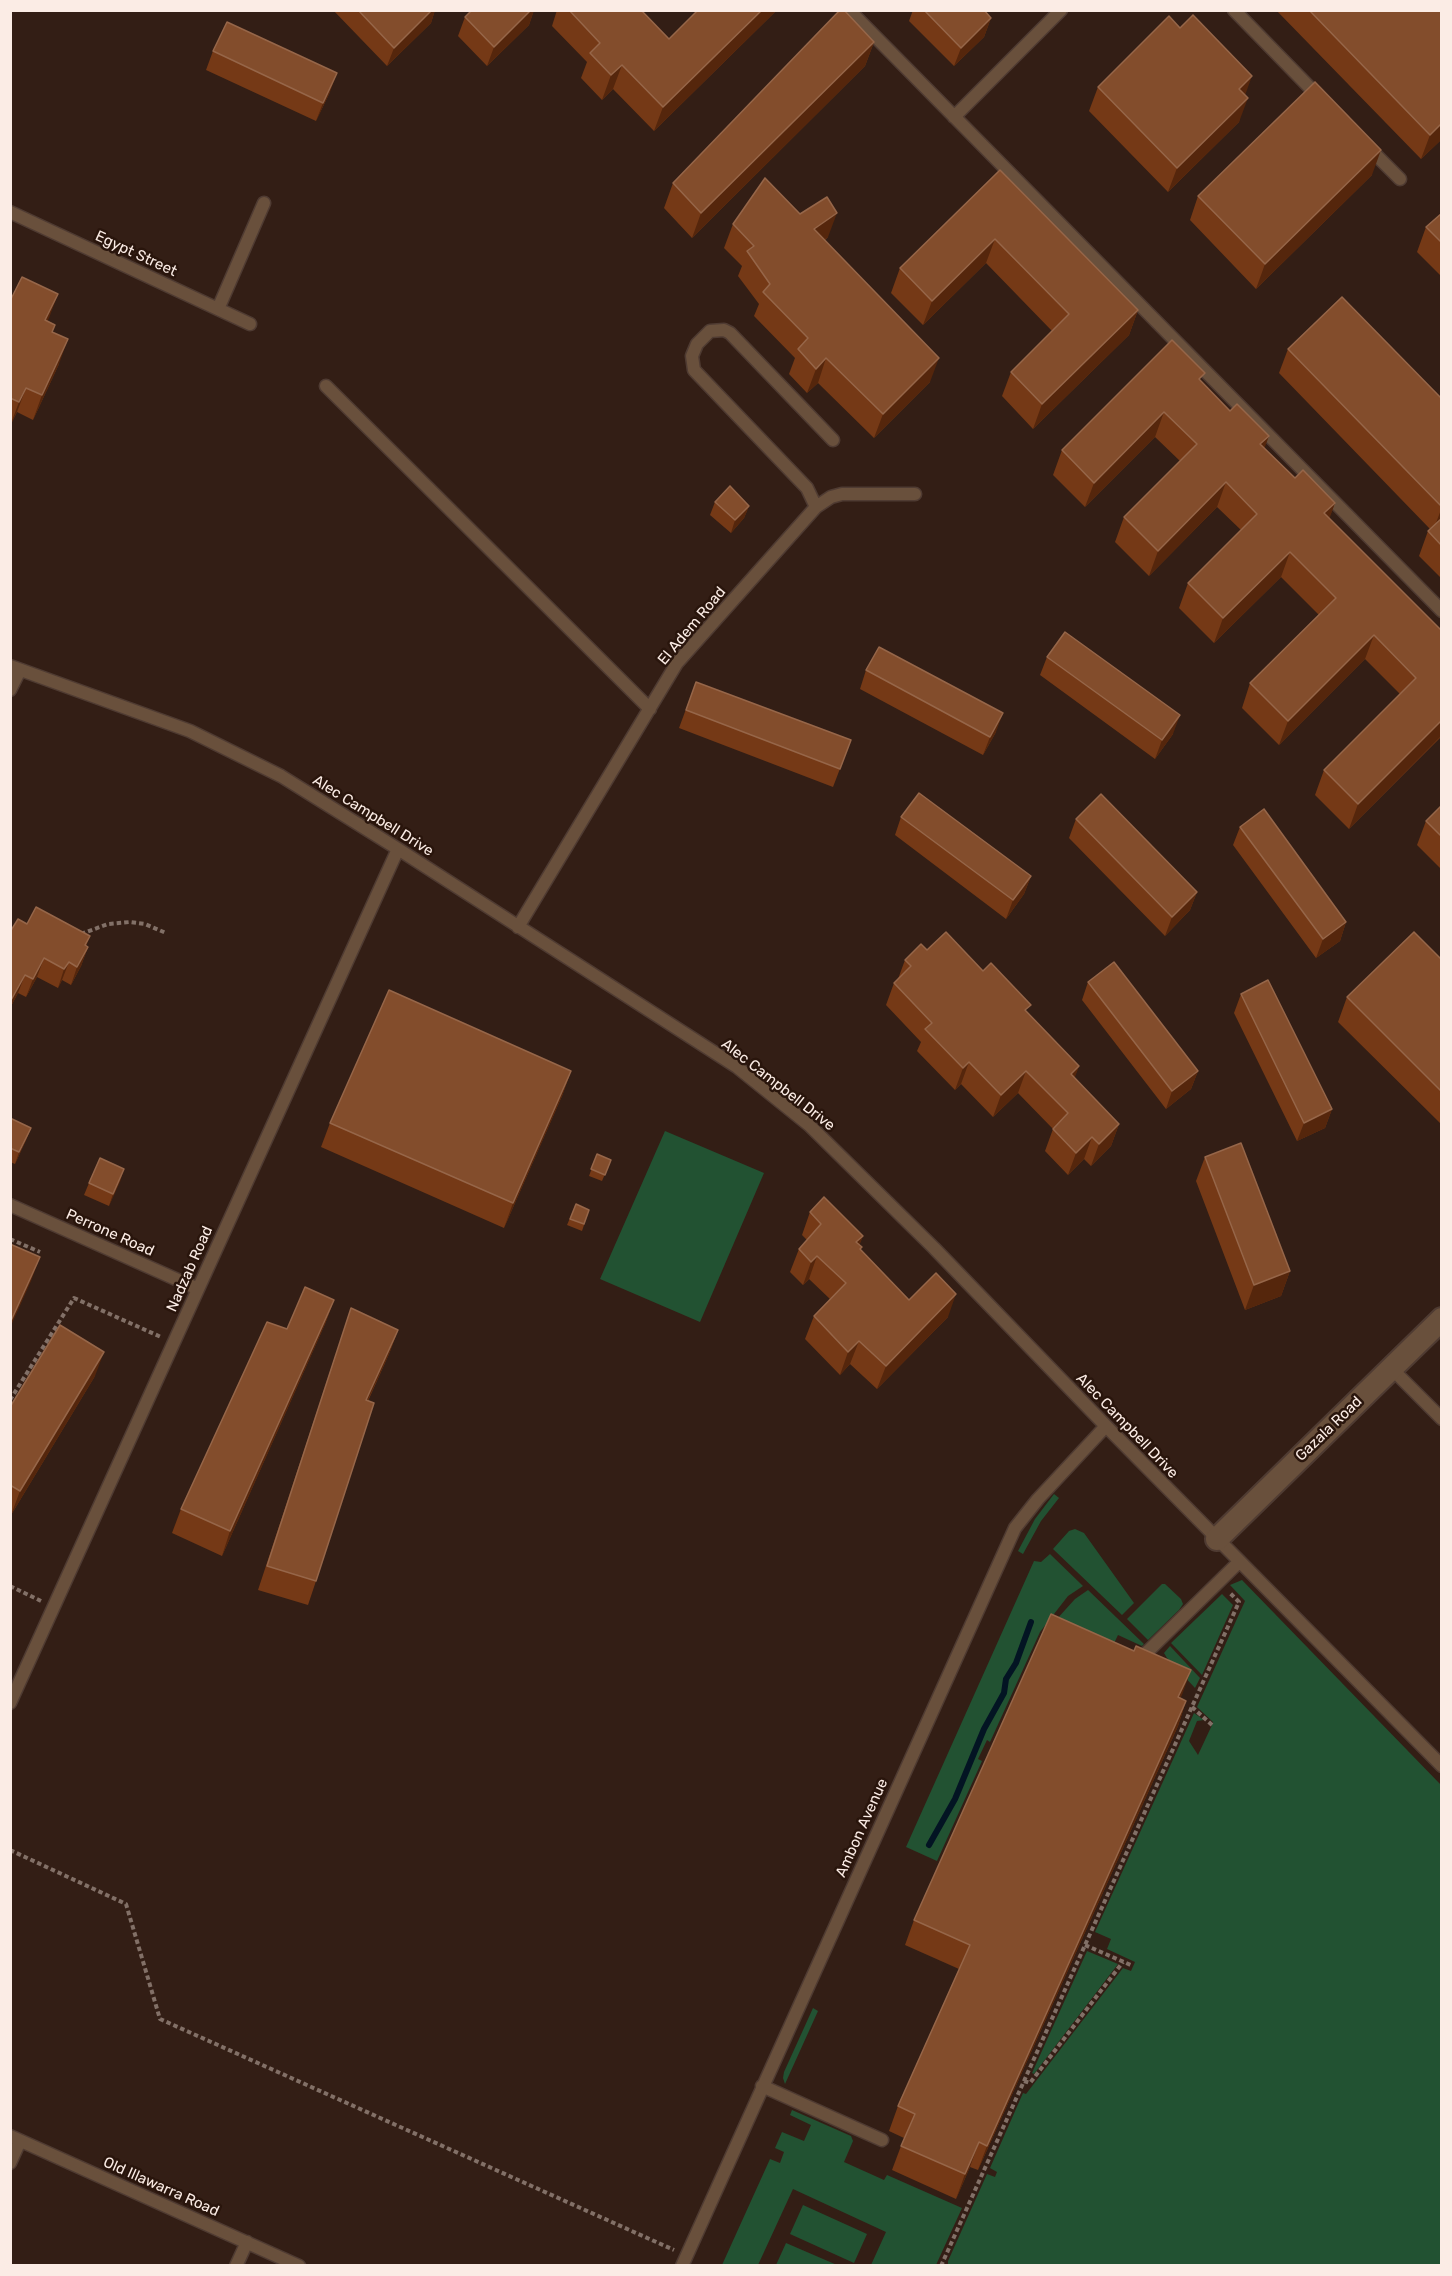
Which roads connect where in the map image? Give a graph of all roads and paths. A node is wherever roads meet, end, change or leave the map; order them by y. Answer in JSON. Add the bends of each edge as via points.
{"nodes":[{"id":1,"x":849,"y":10,"type":"edge"},
{"id":2,"x":1061,"y":10,"type":"edge"},
{"id":3,"x":1234,"y":10,"type":"edge"},
{"id":4,"x":1325,"y":103,"type":"edge"},
{"id":5,"x":954,"y":117,"type":"junction"},
{"id":6,"x":1359,"y":137,"type":"edge"},
{"id":7,"x":1400,"y":179,"type":"dead end"},
{"id":8,"x":264,"y":203,"type":"dead end"},
{"id":9,"x":10,"y":212,"type":"edge"},
{"id":10,"x":218,"y":309,"type":"junction"},
{"id":11,"x":250,"y":324,"type":"dead end"},
{"id":12,"x":326,"y":386,"type":"dead end"},
{"id":13,"x":833,"y":440,"type":"dead end"},
{"id":14,"x":915,"y":494,"type":"dead end"},
{"id":15,"x":816,"y":507,"type":"junction"},
{"id":16,"x":1442,"y":611,"type":"edge"},
{"id":17,"x":15,"y":668,"type":"edge"},
{"id":18,"x":10,"y":690,"type":"edge"},
{"id":19,"x":650,"y":709,"type":"junction"},
{"id":20,"x":398,"y":849,"type":"junction"},
{"id":21,"x":518,"y":927,"type":"junction"},
{"id":22,"x":166,"y":933,"type":"dead end"},
{"id":23,"x":73,"y":939,"type":"edge"},
{"id":24,"x":10,"y":1205,"type":"edge"},
{"id":25,"x":10,"y":1239,"type":"edge"},
{"id":26,"x":40,"y":1252,"type":"dead end"},
{"id":27,"x":198,"y":1289,"type":"junction"},
{"id":28,"x":1442,"y":1319,"type":"edge"},
{"id":29,"x":163,"y":1338,"type":"dead end"},
{"id":30,"x":1391,"y":1368,"type":"junction"},
{"id":31,"x":10,"y":1400,"type":"edge"},
{"id":32,"x":1442,"y":1419,"type":"edge"},
{"id":33,"x":1106,"y":1426,"type":"junction"},
{"id":34,"x":1217,"y":1539,"type":"junction"},
{"id":35,"x":1239,"y":1562,"type":"junction"},
{"id":36,"x":1219,"y":1581,"type":"junction"},
{"id":37,"x":10,"y":1586,"type":"edge"},
{"id":38,"x":44,"y":1602,"type":"dead end"},
{"id":39,"x":1141,"y":1658,"type":"edge"},
{"id":40,"x":10,"y":1703,"type":"edge"},
{"id":41,"x":1192,"y":1707,"type":"junction"},
{"id":42,"x":1212,"y":1725,"type":"dead end"},
{"id":43,"x":1442,"y":1766,"type":"edge"},
{"id":44,"x":10,"y":1850,"type":"edge"},
{"id":45,"x":1085,"y":1945,"type":"junction"},
{"id":46,"x":1124,"y":1962,"type":"junction"},
{"id":47,"x":1133,"y":1966,"type":"dead end"},
{"id":48,"x":1024,"y":2080,"type":"junction"},
{"id":49,"x":762,"y":2086,"type":"junction"},
{"id":50,"x":16,"y":2138,"type":"edge"},
{"id":51,"x":882,"y":2140,"type":"dead end"},
{"id":52,"x":10,"y":2163,"type":"edge"},
{"id":53,"x":247,"y":2242,"type":"junction"},
{"id":54,"x":684,"y":2261,"type":"edge"},
{"id":55,"x":236,"y":2265,"type":"edge"},
{"id":56,"x":299,"y":2265,"type":"edge"},
{"id":57,"x":941,"y":2265,"type":"edge"}],
"edges":[{"from":1,"to":5,"type":"lane"},
{"from":2,"to":5,"type":"lane"},
{"from":3,"to":4,"type":"lane"},
{"from":5,"to":16,"type":"lane"},
{"from":6,"to":7,"type":"lane"},
{"from":8,"to":10,"type":"lane"},
{"from":9,"to":10,"type":"lane","name":"Egypt Street"},
{"from":10,"to":11,"type":"lane","name":"Egypt Street"},
{"from":12,"to":19,"type":"lane"},
{"from":13,"to":15,"type":"lane","via":[[730,333],[710,331],[697,344],[692,356],[694,370],[807,488]]},
{"from":14,"to":15,"type":"lane","name":"El Adem Road","via":[[842,494]]},
{"from":15,"to":19,"type":"lane","name":"El Adem Road","via":[[677,663]]},
{"from":17,"to":18,"type":"lane"},
{"from":17,"to":20,"type":"lane","name":"Alec Campbell Drive","via":[[190,731],[281,776]]},
{"from":19,"to":21,"type":"lane","name":"El Adem Road"},
{"from":20,"to":21,"type":"lane","name":"Alec Campbell Drive"},
{"from":20,"to":27,"type":"lane","name":"Nadzab Road"},
{"from":21,"to":33,"type":"lane","name":"Alec Campbell Drive","via":[[737,1067],[809,1125]]},
{"from":22,"to":23,"type":"path","via":[[130,922],[101,926]]},
{"from":24,"to":27,"type":"lane","name":"Perrone Road"},
{"from":25,"to":26,"type":"path"},
{"from":27,"to":40,"type":"lane","name":"Nadzab Road"},
{"from":28,"to":30,"type":"street","name":"Gazala Road"},
{"from":29,"to":31,"type":"path","via":[[74,1298]]},
{"from":30,"to":32,"type":"lane"},
{"from":30,"to":34,"type":"street","name":"Gazala Road"},
{"from":33,"to":34,"type":"lane","name":"Alec Campbell Drive"},
{"from":33,"to":49,"type":"lane","name":"Ambon Avenue","via":[[1015,1528]]},
{"from":34,"to":35,"type":"lane","name":"Alec Campbell Drive"},
{"from":35,"to":36,"type":"lane"},
{"from":35,"to":43,"type":"lane","name":"Alec Campbell Drive"},
{"from":36,"to":39,"type":"lane"},
{"from":36,"to":41,"type":"path","via":[[1239,1602]]},
{"from":37,"to":38,"type":"path"},
{"from":41,"to":42,"type":"path"},
{"from":41,"to":45,"type":"path"},
{"from":44,"to":54,"type":"path","via":[[126,1904],[160,2019]]},
{"from":45,"to":46,"type":"path"},
{"from":45,"to":48,"type":"path"},
{"from":46,"to":47,"type":"path"},
{"from":46,"to":48,"type":"path","via":[[1030,2083]]},
{"from":48,"to":57,"type":"path"},
{"from":49,"to":51,"type":"lane"},
{"from":49,"to":54,"type":"lane","name":"Ambon Avenue"},
{"from":50,"to":52,"type":"lane"},
{"from":50,"to":53,"type":"lane","name":"Old Illawarra Road"},
{"from":53,"to":55,"type":"lane"},
{"from":53,"to":56,"type":"lane","name":"Old Illawarra Road"}]}
